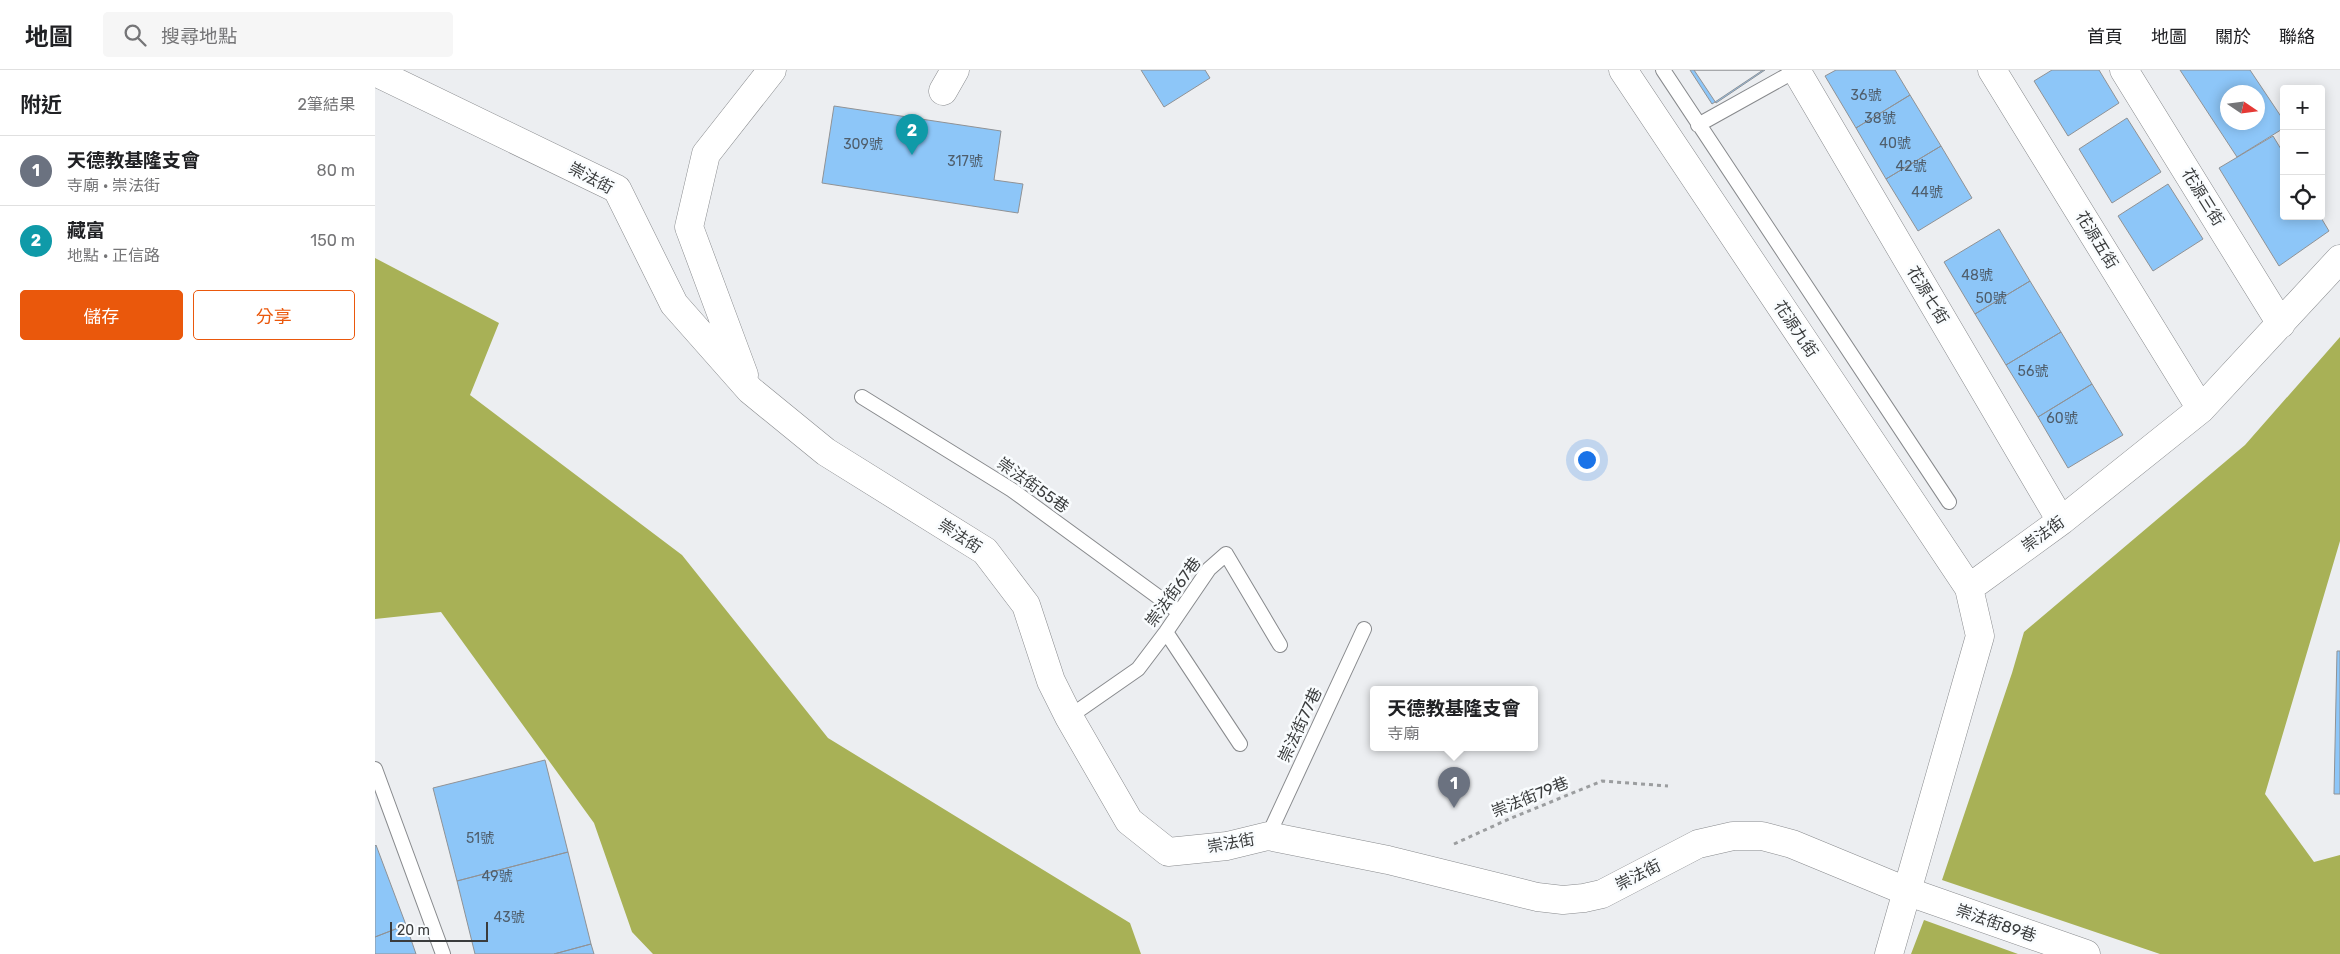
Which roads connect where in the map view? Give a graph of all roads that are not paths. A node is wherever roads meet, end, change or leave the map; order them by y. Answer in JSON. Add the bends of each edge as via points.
{"nodes":[{"id":1,"x":772,"y":70,"type":"edge"},
{"id":2,"x":1623,"y":70,"type":"edge"},
{"id":3,"x":1663,"y":70,"type":"edge"},
{"id":4,"x":1796,"y":70,"type":"edge"},
{"id":5,"x":1992,"y":70,"type":"edge"},
{"id":6,"x":2124,"y":70,"type":"edge"},
{"id":7,"x":375,"y":72,"type":"edge"},
{"id":8,"x":1698,"y":125,"type":"junction"},
{"id":9,"x":2340,"y":259,"type":"edge"},
{"id":10,"x":2281,"y":324,"type":"junction"},
{"id":11,"x":750,"y":390,"type":"junction"},
{"id":12,"x":862,"y":397,"type":"dead end"},
{"id":13,"x":2201,"y":409,"type":"junction"},
{"id":14,"x":1949,"y":502,"type":"dead end"},
{"id":15,"x":2061,"y":521,"type":"junction"},
{"id":16,"x":1969,"y":588,"type":"junction"},
{"id":17,"x":1179,"y":612,"type":"junction"},
{"id":18,"x":1364,"y":629,"type":"dead end"},
{"id":19,"x":1166,"y":632,"type":"junction"},
{"id":20,"x":1280,"y":645,"type":"dead end"},
{"id":21,"x":1069,"y":717,"type":"junction"},
{"id":22,"x":1240,"y":744,"type":"dead end"},
{"id":23,"x":375,"y":769,"type":"edge"},
{"id":24,"x":1268,"y":836,"type":"junction"},
{"id":25,"x":1906,"y":891,"type":"junction"},
{"id":26,"x":443,"y":954,"type":"edge"},
{"id":27,"x":1889,"y":954,"type":"edge"},
{"id":28,"x":2086,"y":954,"type":"edge"}],
"edges":[{"from":1,"to":11,"type":"street","via":[[706,154],[689,227]]},
{"from":2,"to":16,"type":"street","name":"花源九街"},
{"from":3,"to":8,"type":"lane","name":"花源九街"},
{"from":4,"to":8,"type":"lane"},
{"from":4,"to":15,"type":"street","name":"花源七街"},
{"from":5,"to":13,"type":"street","name":"花源五街"},
{"from":6,"to":10,"type":"street","name":"花源三街"},
{"from":7,"to":11,"type":"street","name":"崇法街","via":[[617,189],[674,304]]},
{"from":8,"to":14,"type":"lane","name":"花源九街"},
{"from":9,"to":10,"type":"street","name":"崇法街"},
{"from":10,"to":13,"type":"street","name":"崇法街"},
{"from":11,"to":21,"type":"street","name":"崇法街","via":[[826,452],[985,551],[1026,605],[1051,681]]},
{"from":12,"to":17,"type":"lane","name":"崇法街55巷","via":[[1013,490]]},
{"from":13,"to":15,"type":"street","name":"崇法街"},
{"from":15,"to":16,"type":"street","name":"崇法街"},
{"from":16,"to":25,"type":"street","via":[[1980,636]]},
{"from":17,"to":19,"type":"lane","name":"崇法街67巷"},
{"from":17,"to":20,"type":"lane","name":"崇法街67巷","via":[[1209,569],[1226,554]]},
{"from":18,"to":24,"type":"lane","name":"崇法街77巷"},
{"from":19,"to":21,"type":"lane","name":"崇法街67巷","via":[[1138,669]]},
{"from":19,"to":22,"type":"lane"},
{"from":21,"to":24,"type":"street","name":"崇法街","via":[[1129,821],[1168,852],[1227,846]]},
{"from":23,"to":26,"type":"lane"},
{"from":24,"to":25,"type":"street","name":"崇法街","via":[[1395,862],[1537,897],[1563,900],[1602,894],[1698,844],[1733,836],[1762,836],[1792,844]]},
{"from":25,"to":27,"type":"street"},
{"from":25,"to":28,"type":"street","name":"崇法街89巷"}]}
